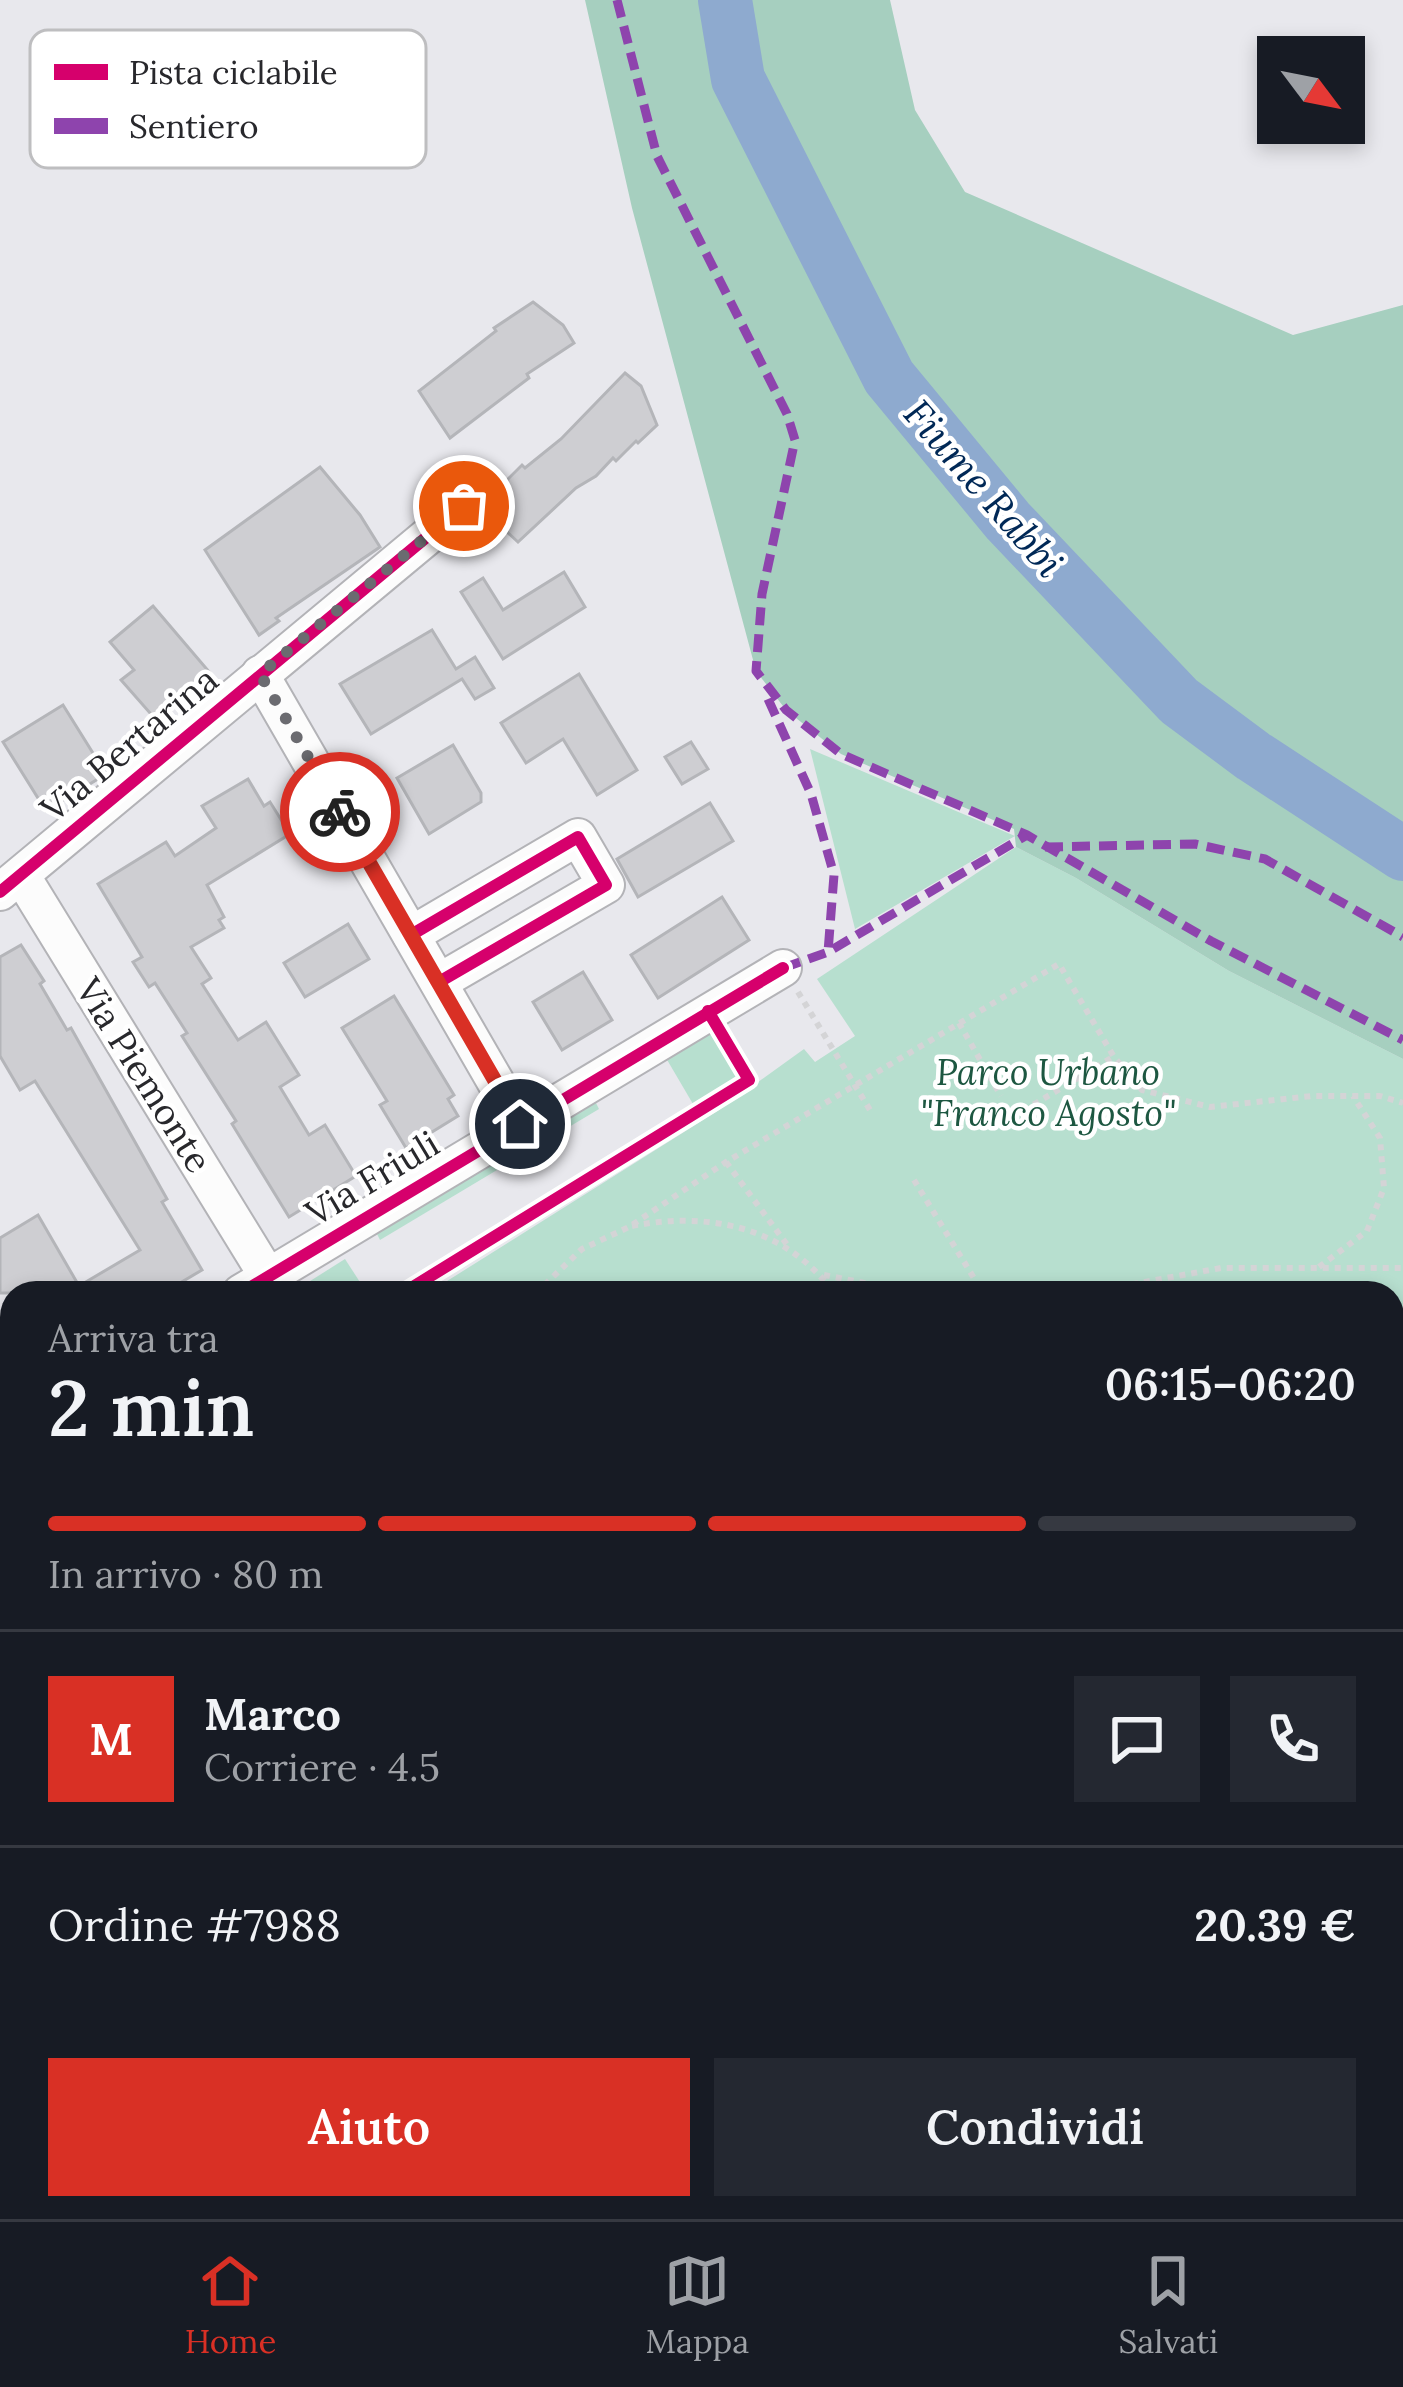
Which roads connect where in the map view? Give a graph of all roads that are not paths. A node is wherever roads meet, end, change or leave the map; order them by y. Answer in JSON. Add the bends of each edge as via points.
{"nodes":[{"id":1,"x":464,"y":506,"type":"dead end"},
{"id":2,"x":260,"y":674,"type":"junction"},
{"id":3,"x":10,"y":883,"type":"edge"},
{"id":4,"x":411,"y":934,"type":"junction"},
{"id":5,"x":783,"y":968,"type":"road end"},
{"id":6,"x":439,"y":982,"type":"junction"},
{"id":7,"x":520,"y":1124,"type":"junction"},
{"id":8,"x":258,"y":1281,"type":"edge"},
{"id":9,"x":271,"y":1281,"type":"edge"}],
"edges":[{"from":1,"to":2,"type":"street","name":"Via Bertarina"},
{"from":2,"to":3,"type":"street","name":"Via Bertarina"},
{"from":2,"to":4,"type":"street"},
{"from":3,"to":8,"type":"street","name":"Via Piemonte"},
{"from":4,"to":6,"type":"street"},
{"from":4,"to":6,"type":"street","via":[[578,837],[606,885]]},
{"from":5,"to":7,"type":"street","name":"Via Friuli"},
{"from":6,"to":7,"type":"street"},
{"from":7,"to":9,"type":"street","name":"Via Friuli"}]}
